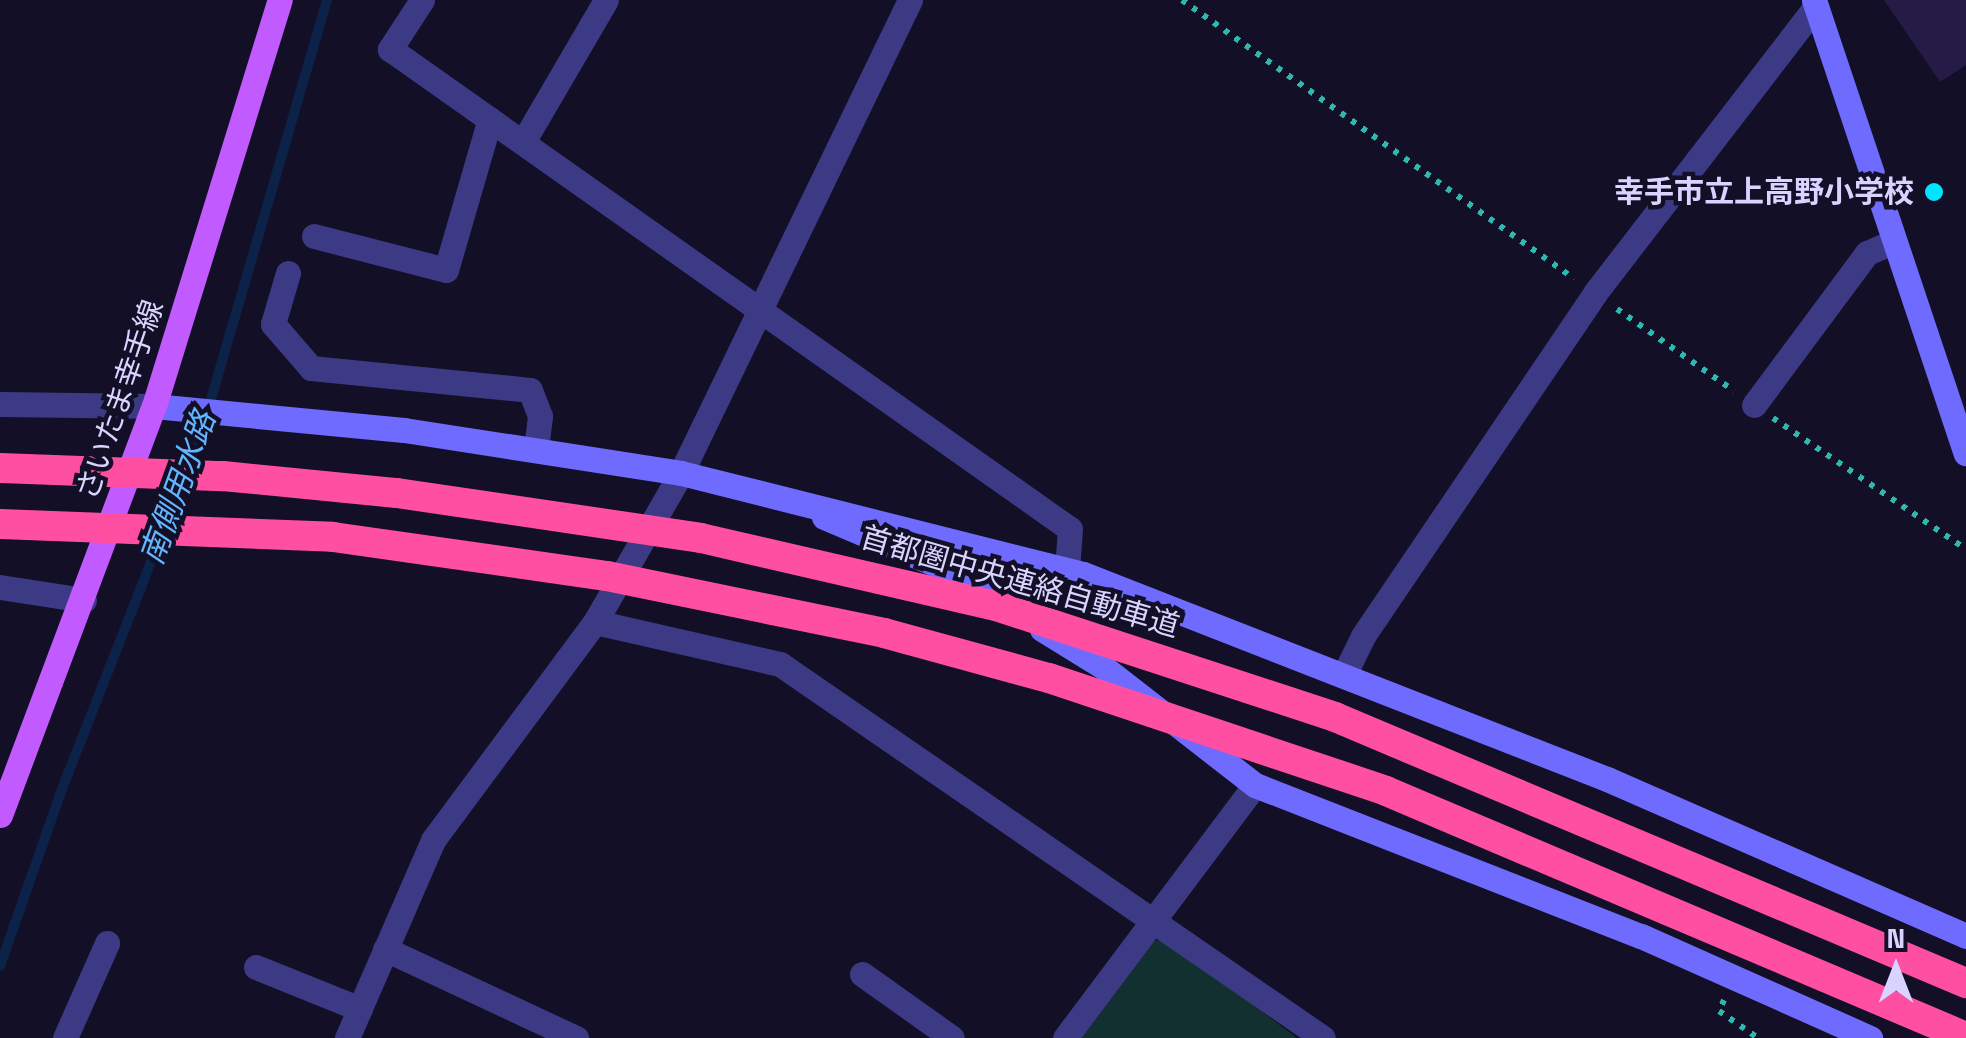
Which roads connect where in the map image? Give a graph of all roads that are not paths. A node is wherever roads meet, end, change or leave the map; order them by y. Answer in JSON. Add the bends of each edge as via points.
{"nodes":[{"id":1,"x":280,"y":0,"type":"edge"},
{"id":2,"x":422,"y":0,"type":"edge"},
{"id":3,"x":606,"y":0,"type":"edge"},
{"id":4,"x":910,"y":0,"type":"edge"},
{"id":5,"x":1815,"y":3,"type":"edge"},
{"id":6,"x":490,"y":119,"type":"junction"},
{"id":7,"x":523,"y":142,"type":"junction"},
{"id":8,"x":314,"y":236,"type":"dead end"},
{"id":9,"x":1892,"y":242,"type":"junction"},
{"id":10,"x":288,"y":273,"type":"dead end"},
{"id":11,"x":760,"y":309,"type":"junction"},
{"id":12,"x":0,"y":404,"type":"edge"},
{"id":13,"x":1754,"y":405,"type":"dead end"},
{"id":14,"x":154,"y":406,"type":"junction"},
{"id":15,"x":536,"y":450,"type":"junction"},
{"id":16,"x":1966,"y":454,"type":"edge"},
{"id":17,"x":0,"y":468,"type":"edge"},
{"id":18,"x":680,"y":472,"type":"junction"},
{"id":19,"x":758,"y":487,"type":"junction"},
{"id":20,"x":0,"y":524,"type":"edge"},
{"id":21,"x":1067,"y":569,"type":"junction"},
{"id":22,"x":0,"y":588,"type":"edge"},
{"id":23,"x":84,"y":600,"type":"junction"},
{"id":24,"x":595,"y":622,"type":"junction"},
{"id":25,"x":1346,"y":671,"type":"junction"},
{"id":26,"x":1255,"y":785,"type":"junction"},
{"id":27,"x":0,"y":815,"type":"edge"},
{"id":28,"x":1155,"y":918,"type":"junction"},
{"id":29,"x":1966,"y":936,"type":"edge"},
{"id":30,"x":107,"y":943,"type":"dead end"},
{"id":31,"x":385,"y":950,"type":"junction"},
{"id":32,"x":256,"y":967,"type":"dead end"},
{"id":33,"x":862,"y":974,"type":"dead end"},
{"id":34,"x":1966,"y":982,"type":"edge"},
{"id":35,"x":360,"y":1009,"type":"junction"},
{"id":36,"x":1966,"y":1037,"type":"edge"},
{"id":37,"x":65,"y":1038,"type":"edge"},
{"id":38,"x":347,"y":1038,"type":"edge"},
{"id":39,"x":576,"y":1038,"type":"edge"},
{"id":40,"x":952,"y":1038,"type":"edge"},
{"id":41,"x":1066,"y":1038,"type":"edge"},
{"id":42,"x":1323,"y":1038,"type":"edge"},
{"id":43,"x":1870,"y":1038,"type":"edge"}],
"edges":[{"from":1,"to":14,"type":"main road","name":"さいたま幸手線"},
{"from":2,"to":6,"type":"street","via":[[390,49]]},
{"from":3,"to":7,"type":"street"},
{"from":4,"to":11,"type":"street"},
{"from":5,"to":9,"type":"street"},
{"from":5,"to":25,"type":"street","via":[[1595,293],[1363,636]]},
{"from":6,"to":7,"type":"street"},
{"from":6,"to":8,"type":"street","via":[[446,270]]},
{"from":7,"to":11,"type":"street"},
{"from":9,"to":13,"type":"street","via":[[1867,253]]},
{"from":9,"to":16,"type":"street"},
{"from":10,"to":15,"type":"street","via":[[273,324],[311,368],[530,390],[540,416]]},
{"from":11,"to":18,"type":"street"},
{"from":11,"to":21,"type":"street","via":[[1070,529]]},
{"from":12,"to":14,"type":"street"},
{"from":14,"to":15,"type":"street"},
{"from":14,"to":23,"type":"main road","name":"さいたま幸手線"},
{"from":15,"to":18,"type":"street"},
{"from":17,"to":34,"type":"highway","name":"首都圏中央連絡自動車道","bridge":true,"via":[[223,476],[397,493],[701,538],[996,606],[1335,716]]},
{"from":18,"to":19,"type":"street"},
{"from":18,"to":24,"type":"street"},
{"from":19,"to":21,"type":"street"},
{"from":19,"to":26,"type":"street","via":[[944,568],[1102,666]]},
{"from":20,"to":36,"type":"highway","bridge":true,"via":[[333,537],[607,576],[884,634],[1084,689],[1386,791]]},
{"from":21,"to":25,"type":"street"},
{"from":22,"to":23,"type":"street"},
{"from":23,"to":27,"type":"main road","name":"さいたま幸手線"},
{"from":24,"to":28,"type":"street","via":[[780,664]]},
{"from":24,"to":31,"type":"street","via":[[433,840]]},
{"from":25,"to":29,"type":"street"},
{"from":26,"to":28,"type":"street"},
{"from":26,"to":43,"type":"street","via":[[1641,936]]},
{"from":28,"to":41,"type":"street"},
{"from":28,"to":42,"type":"street"},
{"from":30,"to":37,"type":"street"},
{"from":31,"to":35,"type":"street"},
{"from":31,"to":39,"type":"street"},
{"from":32,"to":35,"type":"street"},
{"from":33,"to":40,"type":"street"},
{"from":35,"to":38,"type":"street"}]}
